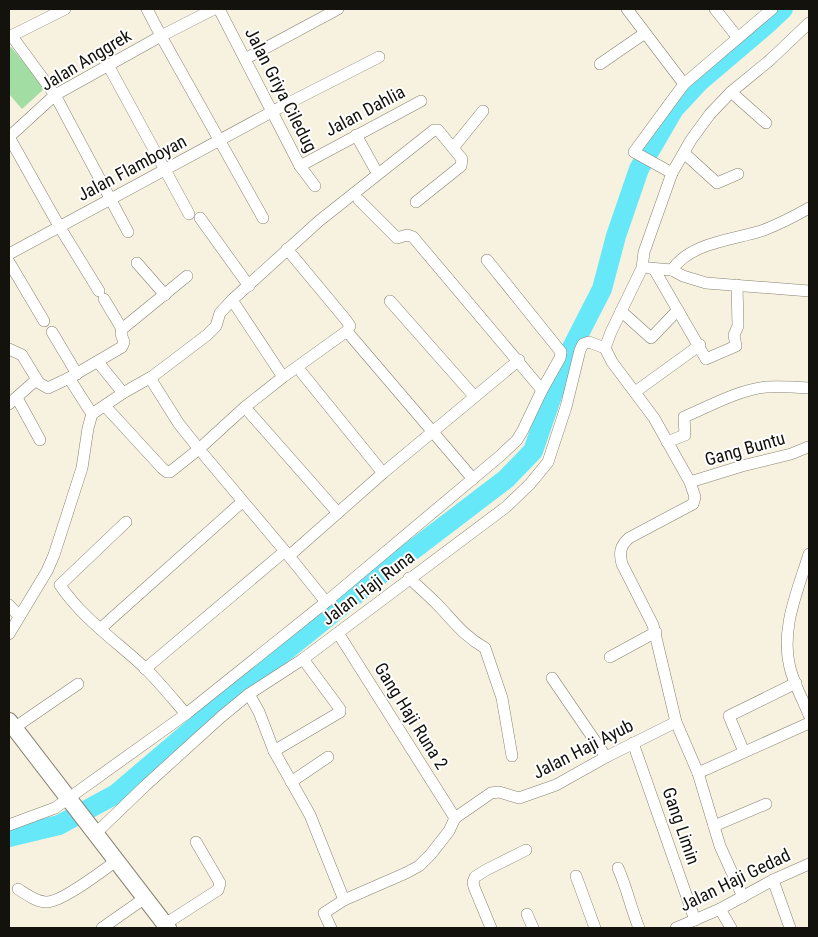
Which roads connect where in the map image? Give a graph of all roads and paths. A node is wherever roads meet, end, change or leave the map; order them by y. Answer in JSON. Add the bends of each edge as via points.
{"nodes":[{"id":1,"x":65,"y":9,"type":"edge"},
{"id":2,"x":147,"y":9,"type":"edge"},
{"id":3,"x":214,"y":9,"type":"edge"},
{"id":4,"x":219,"y":9,"type":"edge"},
{"id":5,"x":338,"y":9,"type":"edge"},
{"id":6,"x":627,"y":9,"type":"edge"},
{"id":7,"x":715,"y":9,"type":"edge"},
{"id":8,"x":772,"y":9,"type":"edge"},
{"id":9,"x":809,"y":23,"type":"edge"},
{"id":10,"x":645,"y":33,"type":"junction"},
{"id":11,"x":10,"y":36,"type":"edge"},
{"id":12,"x":160,"y":36,"type":"junction"},
{"id":13,"x":738,"y":38,"type":"junction"},
{"id":14,"x":379,"y":57,"type":"dead end"},
{"id":15,"x":245,"y":59,"type":"junction"},
{"id":16,"x":600,"y":64,"type":"dead end"},
{"id":17,"x":108,"y":66,"type":"junction"},
{"id":18,"x":684,"y":84,"type":"junction"},
{"id":19,"x":731,"y":92,"type":"junction"},
{"id":20,"x":55,"y":95,"type":"junction"},
{"id":21,"x":421,"y":100,"type":"dead end"},
{"id":22,"x":483,"y":111,"type":"dead end"},
{"id":23,"x":272,"y":112,"type":"junction"},
{"id":24,"x":766,"y":123,"type":"dead end"},
{"id":25,"x":356,"y":135,"type":"junction"},
{"id":26,"x":9,"y":137,"type":"edge"},
{"id":27,"x":220,"y":140,"type":"junction"},
{"id":28,"x":453,"y":148,"type":"junction"},
{"id":29,"x":684,"y":153,"type":"junction"},
{"id":30,"x":300,"y":166,"type":"junction"},
{"id":31,"x":375,"y":169,"type":"dead end"},
{"id":32,"x":164,"y":170,"type":"junction"},
{"id":33,"x":672,"y":173,"type":"junction"},
{"id":34,"x":738,"y":174,"type":"dead end"},
{"id":35,"x":315,"y":186,"type":"dead end"},
{"id":36,"x":110,"y":199,"type":"junction"},
{"id":37,"x":360,"y":200,"type":"dead end"},
{"id":38,"x":416,"y":202,"type":"dead end"},
{"id":39,"x":809,"y":208,"type":"edge"},
{"id":40,"x":263,"y":218,"type":"dead end"},
{"id":41,"x":59,"y":226,"type":"junction"},
{"id":42,"x":128,"y":232,"type":"dead end"},
{"id":43,"x":287,"y":249,"type":"junction"},
{"id":44,"x":9,"y":254,"type":"edge"},
{"id":45,"x":487,"y":260,"type":"dead end"},
{"id":46,"x":9,"y":262,"type":"edge"},
{"id":47,"x":137,"y":263,"type":"dead end"},
{"id":48,"x":648,"y":268,"type":"junction"},
{"id":49,"x":672,"y":270,"type":"junction"},
{"id":50,"x":186,"y":276,"type":"dead end"},
{"id":51,"x":737,"y":285,"type":"junction"},
{"id":52,"x":249,"y":286,"type":"junction"},
{"id":53,"x":809,"y":291,"type":"edge"},
{"id":54,"x":165,"y":295,"type":"junction"},
{"id":55,"x":232,"y":300,"type":"junction"},
{"id":56,"x":390,"y":301,"type":"dead end"},
{"id":57,"x":678,"y":310,"type":"junction"},
{"id":58,"x":620,"y":311,"type":"junction"},
{"id":59,"x":44,"y":321,"type":"dead end"},
{"id":60,"x":122,"y":329,"type":"junction"},
{"id":61,"x":52,"y":332,"type":"dead end"},
{"id":62,"x":350,"y":335,"type":"dead end"},
{"id":63,"x":699,"y":346,"type":"junction"},
{"id":64,"x":605,"y":348,"type":"junction"},
{"id":65,"x":9,"y":349,"type":"edge"},
{"id":66,"x":519,"y":360,"type":"junction"},
{"id":67,"x":98,"y":362,"type":"junction"},
{"id":68,"x":302,"y":373,"type":"dead end"},
{"id":69,"x":73,"y":376,"type":"junction"},
{"id":70,"x":283,"y":377,"type":"junction"},
{"id":71,"x":150,"y":378,"type":"junction"},
{"id":72,"x":36,"y":380,"type":"junction"},
{"id":73,"x":809,"y":388,"type":"edge"},
{"id":74,"x":542,"y":390,"type":"junction"},
{"id":75,"x":635,"y":392,"type":"junction"},
{"id":76,"x":123,"y":393,"type":"junction"},
{"id":77,"x":474,"y":396,"type":"junction"},
{"id":78,"x":13,"y":401,"type":"edge"},
{"id":79,"x":105,"y":406,"type":"junction"},
{"id":80,"x":249,"y":412,"type":"dead end"},
{"id":81,"x":92,"y":414,"type":"junction"},
{"id":82,"x":433,"y":432,"type":"junction"},
{"id":83,"x":40,"y":440,"type":"dead end"},
{"id":84,"x":667,"y":442,"type":"junction"},
{"id":85,"x":808,"y":447,"type":"edge"},
{"id":86,"x":201,"y":452,"type":"junction"},
{"id":87,"x":383,"y":473,"type":"junction"},
{"id":88,"x":473,"y":479,"type":"junction"},
{"id":89,"x":690,"y":482,"type":"junction"},
{"id":90,"x":242,"y":502,"type":"junction"},
{"id":91,"x":338,"y":513,"type":"junction"},
{"id":92,"x":126,"y":522,"type":"dead end"},
{"id":93,"x":287,"y":553,"type":"junction"},
{"id":94,"x":809,"y":554,"type":"edge"},
{"id":95,"x":409,"y":578,"type":"junction"},
{"id":96,"x":326,"y":602,"type":"junction"},
{"id":97,"x":9,"y":605,"type":"edge"},
{"id":98,"x":19,"y":616,"type":"junction"},
{"id":99,"x":100,"y":628,"type":"junction"},
{"id":100,"x":656,"y":632,"type":"junction"},
{"id":101,"x":338,"y":633,"type":"junction"},
{"id":102,"x":9,"y":634,"type":"edge"},
{"id":103,"x":610,"y":657,"type":"dead end"},
{"id":104,"x":303,"y":659,"type":"junction"},
{"id":105,"x":145,"y":669,"type":"junction"},
{"id":106,"x":552,"y":678,"type":"dead end"},
{"id":107,"x":796,"y":683,"type":"junction"},
{"id":108,"x":78,"y":684,"type":"dead end"},
{"id":109,"x":249,"y":694,"type":"junction"},
{"id":110,"x":186,"y":714,"type":"junction"},
{"id":111,"x":809,"y":715,"type":"edge"},
{"id":112,"x":676,"y":722,"type":"junction"},
{"id":113,"x":809,"y":723,"type":"edge"},
{"id":114,"x":11,"y":725,"type":"edge"},
{"id":115,"x":633,"y":743,"type":"junction"},
{"id":116,"x":274,"y":751,"type":"junction"},
{"id":117,"x":744,"y":752,"type":"junction"},
{"id":118,"x":512,"y":756,"type":"dead end"},
{"id":119,"x":328,"y":757,"type":"dead end"},
{"id":120,"x":606,"y":757,"type":"junction"},
{"id":121,"x":698,"y":773,"type":"junction"},
{"id":122,"x":290,"y":782,"type":"junction"},
{"id":123,"x":72,"y":804,"type":"junction"},
{"id":124,"x":766,"y":804,"type":"dead end"},
{"id":125,"x":455,"y":818,"type":"junction"},
{"id":126,"x":9,"y":825,"type":"edge"},
{"id":127,"x":714,"y":826,"type":"junction"},
{"id":128,"x":91,"y":828,"type":"junction"},
{"id":129,"x":196,"y":842,"type":"dead end"},
{"id":130,"x":526,"y":850,"type":"dead end"},
{"id":131,"x":116,"y":861,"type":"junction"},
{"id":132,"x":809,"y":864,"type":"edge"},
{"id":133,"x":618,"y":868,"type":"dead end"},
{"id":134,"x":576,"y":876,"type":"dead end"},
{"id":135,"x":773,"y":880,"type":"junction"},
{"id":136,"x":18,"y":889,"type":"dead end"},
{"id":137,"x":145,"y":898,"type":"junction"},
{"id":138,"x":743,"y":898,"type":"junction"},
{"id":139,"x":344,"y":900,"type":"junction"},
{"id":140,"x":720,"y":909,"type":"junction"},
{"id":141,"x":527,"y":914,"type":"dead end"},
{"id":142,"x":695,"y":920,"type":"junction"},
{"id":143,"x":166,"y":926,"type":"edge"},
{"id":144,"x":102,"y":928,"type":"edge"},
{"id":145,"x":330,"y":928,"type":"edge"},
{"id":146,"x":491,"y":928,"type":"edge"},
{"id":147,"x":533,"y":928,"type":"edge"},
{"id":148,"x":595,"y":928,"type":"edge"},
{"id":149,"x":640,"y":928,"type":"edge"},
{"id":150,"x":676,"y":928,"type":"edge"},
{"id":151,"x":731,"y":928,"type":"edge"},
{"id":152,"x":790,"y":928,"type":"edge"}],
"edges":[{"from":1,"to":11,"type":"street"},
{"from":2,"to":12,"type":"street"},
{"from":3,"to":12,"type":"street","name":"Jalan Anggrek"},
{"from":4,"to":15,"type":"street","name":"Jalan Griya Ciledug"},
{"from":5,"to":15,"type":"street"},
{"from":6,"to":10,"type":"street"},
{"from":7,"to":13,"type":"street"},
{"from":8,"to":13,"type":"street"},
{"from":9,"to":19,"type":"street"},
{"from":10,"to":16,"type":"street"},
{"from":10,"to":18,"type":"street"},
{"from":11,"to":20,"type":"street"},
{"from":12,"to":17,"type":"street","name":"Jalan Anggrek"},
{"from":12,"to":27,"type":"street"},
{"from":13,"to":18,"type":"street"},
{"from":14,"to":23,"type":"street","name":"Jalan Flamboyan"},
{"from":15,"to":23,"type":"street","name":"Jalan Griya Ciledug"},
{"from":17,"to":20,"type":"street","name":"Jalan Anggrek"},
{"from":17,"to":32,"type":"street"},
{"from":18,"to":33,"type":"street","via":[[634,152]]},
{"from":19,"to":24,"type":"street"},
{"from":19,"to":29,"type":"street","via":[[710,114]]},
{"from":20,"to":26,"type":"street","name":"Jalan Anggrek"},
{"from":20,"to":36,"type":"street"},
{"from":21,"to":25,"type":"street","name":"Jalan Dahlia"},
{"from":22,"to":28,"type":"street"},
{"from":23,"to":27,"type":"street","name":"Jalan Flamboyan"},
{"from":23,"to":30,"type":"street","name":"Jalan Griya Ciledug"},
{"from":25,"to":30,"type":"street","name":"Jalan Dahlia"},
{"from":25,"to":31,"type":"street"},
{"from":26,"to":41,"type":"street"},
{"from":27,"to":32,"type":"street","name":"Jalan Flamboyan"},
{"from":27,"to":40,"type":"street"},
{"from":28,"to":38,"type":"street","via":[[462,159],[461,166]]},
{"from":28,"to":43,"type":"street","via":[[438,130],[434,130]]},
{"from":29,"to":33,"type":"street"},
{"from":29,"to":34,"type":"street","via":[[717,183]]},
{"from":30,"to":35,"type":"street","name":"Jalan Griya Ciledug"},
{"from":32,"to":36,"type":"street","name":"Jalan Flamboyan"},
{"from":32,"to":52,"type":"street"},
{"from":33,"to":48,"type":"street","via":[[644,252]]},
{"from":36,"to":41,"type":"street","name":"Jalan Flamboyan"},
{"from":36,"to":42,"type":"street"},
{"from":37,"to":66,"type":"street","via":[[397,238],[413,237]]},
{"from":39,"to":49,"type":"street","via":[[764,230],[703,248]]},
{"from":41,"to":44,"type":"street","name":"Jalan Flamboyan"},
{"from":41,"to":60,"type":"street"},
{"from":43,"to":52,"type":"street"},
{"from":43,"to":70,"type":"street","via":[[350,326]]},
{"from":45,"to":74,"type":"street","via":[[561,352]]},
{"from":46,"to":59,"type":"street"},
{"from":47,"to":54,"type":"street"},
{"from":48,"to":49,"type":"street"},
{"from":48,"to":57,"type":"street"},
{"from":48,"to":58,"type":"street"},
{"from":49,"to":51,"type":"street","via":[[706,283]]},
{"from":50,"to":54,"type":"street"},
{"from":51,"to":53,"type":"street"},
{"from":51,"to":63,"type":"street","via":[[736,346],[706,359]]},
{"from":52,"to":55,"type":"street"},
{"from":54,"to":60,"type":"street"},
{"from":55,"to":70,"type":"street"},
{"from":55,"to":71,"type":"street","via":[[207,335]]},
{"from":56,"to":77,"type":"street"},
{"from":57,"to":58,"type":"street","via":[[651,338]]},
{"from":57,"to":63,"type":"street"},
{"from":58,"to":64,"type":"street"},
{"from":60,"to":67,"type":"street","via":[[122,347]]},
{"from":61,"to":69,"type":"street"},
{"from":62,"to":82,"type":"street"},
{"from":63,"to":75,"type":"street"},
{"from":64,"to":75,"type":"street"},
{"from":64,"to":95,"type":"street","name":"Jalan Haji Runa","via":[[589,342],[583,344],[548,462],[530,484],[506,508]]},
{"from":65,"to":72,"type":"street","via":[[22,355]]},
{"from":66,"to":74,"type":"street"},
{"from":66,"to":77,"type":"street"},
{"from":67,"to":69,"type":"street"},
{"from":67,"to":76,"type":"street"},
{"from":68,"to":87,"type":"street"},
{"from":69,"to":72,"type":"street","via":[[48,388]]},
{"from":69,"to":81,"type":"street"},
{"from":70,"to":86,"type":"street","via":[[245,407]]},
{"from":71,"to":76,"type":"street"},
{"from":71,"to":86,"type":"street"},
{"from":72,"to":78,"type":"street"},
{"from":73,"to":84,"type":"street","via":[[764,388],[744,392],[684,417],[685,435]]},
{"from":74,"to":88,"type":"street","via":[[517,440]]},
{"from":75,"to":84,"type":"street"},
{"from":76,"to":79,"type":"street"},
{"from":77,"to":82,"type":"street"},
{"from":78,"to":83,"type":"street"},
{"from":79,"to":81,"type":"street"},
{"from":79,"to":86,"type":"street","via":[[167,472]]},
{"from":80,"to":91,"type":"street"},
{"from":81,"to":98,"type":"street","via":[[82,468],[54,555]]},
{"from":82,"to":87,"type":"street"},
{"from":82,"to":88,"type":"street"},
{"from":84,"to":89,"type":"street"},
{"from":85,"to":89,"type":"street","name":"Gang Buntu"},
{"from":86,"to":90,"type":"street"},
{"from":87,"to":91,"type":"street"},
{"from":88,"to":96,"type":"street"},
{"from":89,"to":100,"type":"street","via":[[695,497],[692,504],[629,538],[620,550],[622,564]]},
{"from":90,"to":93,"type":"street"},
{"from":90,"to":99,"type":"street"},
{"from":91,"to":93,"type":"street"},
{"from":92,"to":99,"type":"street","via":[[60,584]]},
{"from":93,"to":96,"type":"street"},
{"from":93,"to":105,"type":"street"},
{"from":94,"to":107,"type":"street","via":[[788,626],[790,668]]},
{"from":95,"to":101,"type":"street","name":"Jalan Haji Runa"},
{"from":95,"to":118,"type":"street","via":[[457,628],[485,648],[502,698]]},
{"from":96,"to":110,"type":"street"},
{"from":97,"to":98,"type":"street"},
{"from":98,"to":102,"type":"street"},
{"from":99,"to":105,"type":"street"},
{"from":100,"to":103,"type":"street"},
{"from":100,"to":112,"type":"street"},
{"from":101,"to":104,"type":"street","name":"Jalan Haji Runa"},
{"from":101,"to":125,"type":"street","name":"Gang Haji Runa 2"},
{"from":104,"to":109,"type":"street","name":"Jalan Haji Runa"},
{"from":104,"to":116,"type":"street","via":[[340,712]]},
{"from":105,"to":110,"type":"street"},
{"from":106,"to":120,"type":"street"},
{"from":107,"to":111,"type":"street"},
{"from":107,"to":117,"type":"street","via":[[729,716]]},
{"from":108,"to":114,"type":"street"},
{"from":109,"to":116,"type":"street"},
{"from":109,"to":128,"type":"street","name":"Jalan Haji Runa"},
{"from":110,"to":123,"type":"street"},
{"from":112,"to":115,"type":"street","name":"Jalan Haji Ayub"},
{"from":112,"to":121,"type":"street"},
{"from":113,"to":117,"type":"street"},
{"from":114,"to":123,"type":"main road"},
{"from":115,"to":120,"type":"street","name":"Jalan Haji Ayub"},
{"from":115,"to":142,"type":"street","name":"Gang Limin"},
{"from":116,"to":122,"type":"street"},
{"from":117,"to":121,"type":"street"},
{"from":119,"to":122,"type":"street"},
{"from":120,"to":125,"type":"street","name":"Jalan Haji Ayub","via":[[556,786],[522,798],[494,792]]},
{"from":121,"to":127,"type":"street"},
{"from":122,"to":139,"type":"street","via":[[310,815]]},
{"from":123,"to":126,"type":"street"},
{"from":123,"to":128,"type":"main road"},
{"from":124,"to":127,"type":"street"},
{"from":125,"to":139,"type":"street","name":"Jalan Haji Ayub","via":[[449,832],[418,866]]},
{"from":127,"to":138,"type":"street"},
{"from":128,"to":131,"type":"main road"},
{"from":129,"to":143,"type":"street","via":[[220,883],[219,887]]},
{"from":130,"to":146,"type":"street","via":[[475,877],[473,882]]},
{"from":131,"to":136,"type":"street","via":[[51,902],[44,903]]},
{"from":131,"to":137,"type":"main road"},
{"from":132,"to":135,"type":"street","name":"Jalan Haji Gedad"},
{"from":133,"to":149,"type":"street"},
{"from":134,"to":148,"type":"street"},
{"from":135,"to":138,"type":"street","name":"Jalan Haji Gedad"},
{"from":135,"to":152,"type":"street"},
{"from":137,"to":143,"type":"main road"},
{"from":137,"to":144,"type":"street"},
{"from":138,"to":140,"type":"street","name":"Jalan Haji Gedad"},
{"from":139,"to":145,"type":"street","name":"Jalan Haji Ayub","via":[[323,913]]},
{"from":140,"to":142,"type":"street","name":"Jalan Haji Gedad"},
{"from":140,"to":151,"type":"street"},
{"from":141,"to":147,"type":"street"},
{"from":142,"to":150,"type":"street","name":"Jalan Haji Gedad"}]}
